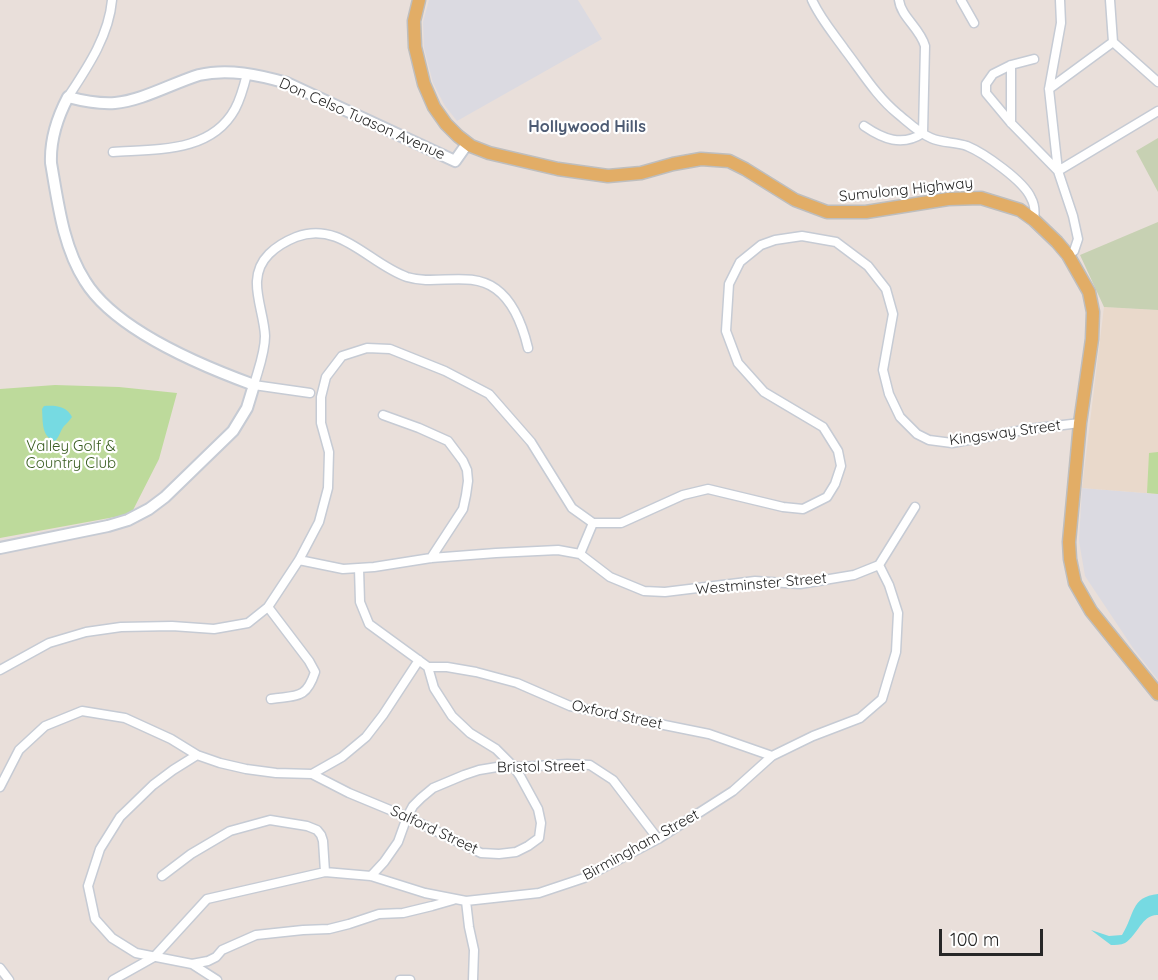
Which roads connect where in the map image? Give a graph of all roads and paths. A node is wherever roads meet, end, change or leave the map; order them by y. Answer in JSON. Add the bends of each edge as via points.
{"nodes":[{"id":1,"x":112,"y":0,"type":"edge"},
{"id":2,"x":419,"y":0,"type":"edge"},
{"id":3,"x":812,"y":0,"type":"edge"},
{"id":4,"x":899,"y":0,"type":"edge"},
{"id":5,"x":961,"y":0,"type":"edge"},
{"id":6,"x":1060,"y":0,"type":"edge"},
{"id":7,"x":1110,"y":0,"type":"edge"},
{"id":8,"x":974,"y":23,"type":"dead end"},
{"id":9,"x":1113,"y":42,"type":"junction"},
{"id":10,"x":1034,"y":59,"type":"dead end"},
{"id":11,"x":1011,"y":65,"type":"junction"},
{"id":12,"x":248,"y":74,"type":"junction"},
{"id":13,"x":1158,"y":82,"type":"edge"},
{"id":14,"x":1049,"y":89,"type":"junction"},
{"id":15,"x":68,"y":97,"type":"junction"},
{"id":16,"x":1158,"y":111,"type":"edge"},
{"id":17,"x":1011,"y":123,"type":"junction"},
{"id":18,"x":864,"y":126,"type":"dead end"},
{"id":19,"x":923,"y":133,"type":"junction"},
{"id":20,"x":467,"y":144,"type":"junction"},
{"id":21,"x":113,"y":152,"type":"dead end"},
{"id":22,"x":1058,"y":171,"type":"junction"},
{"id":23,"x":1034,"y":220,"type":"junction"},
{"id":24,"x":1068,"y":255,"type":"junction"},
{"id":25,"x":528,"y":348,"type":"dead end"},
{"id":26,"x":254,"y":385,"type":"junction"},
{"id":27,"x":310,"y":393,"type":"dead end"},
{"id":28,"x":383,"y":415,"type":"dead end"},
{"id":29,"x":1080,"y":423,"type":"junction"},
{"id":30,"x":915,"y":507,"type":"dead end"},
{"id":31,"x":593,"y":523,"type":"junction"},
{"id":32,"x":0,"y":548,"type":"edge"},
{"id":33,"x":580,"y":554,"type":"junction"},
{"id":34,"x":430,"y":558,"type":"junction"},
{"id":35,"x":299,"y":560,"type":"junction"},
{"id":36,"x":879,"y":565,"type":"junction"},
{"id":37,"x":359,"y":568,"type":"junction"},
{"id":38,"x":268,"y":607,"type":"junction"},
{"id":39,"x":418,"y":660,"type":"junction"},
{"id":40,"x":428,"y":667,"type":"junction"},
{"id":41,"x":0,"y":670,"type":"edge"},
{"id":42,"x":1158,"y":694,"type":"edge"},
{"id":43,"x":271,"y":699,"type":"dead end"},
{"id":44,"x":197,"y":755,"type":"junction"},
{"id":45,"x":772,"y":756,"type":"junction"},
{"id":46,"x":513,"y":766,"type":"junction"},
{"id":47,"x":312,"y":774,"type":"junction"},
{"id":48,"x":0,"y":787,"type":"edge"},
{"id":49,"x":407,"y":817,"type":"junction"},
{"id":50,"x":658,"y":839,"type":"junction"},
{"id":51,"x":326,"y":872,"type":"junction"},
{"id":52,"x":162,"y":876,"type":"dead end"},
{"id":53,"x":371,"y":876,"type":"junction"},
{"id":54,"x":456,"y":899,"type":"junction"},
{"id":55,"x":466,"y":901,"type":"junction"},
{"id":56,"x":154,"y":957,"type":"junction"},
{"id":57,"x":192,"y":964,"type":"junction"},
{"id":58,"x":0,"y":968,"type":"edge"},
{"id":59,"x":9,"y":980,"type":"edge"},
{"id":60,"x":114,"y":980,"type":"edge"},
{"id":61,"x":217,"y":980,"type":"edge"},
{"id":62,"x":400,"y":980,"type":"edge"},
{"id":63,"x":410,"y":980,"type":"edge"},
{"id":64,"x":472,"y":980,"type":"edge"}],
"edges":[{"from":1,"to":15,"type":"street","via":[[104,34]]},
{"from":2,"to":20,"type":"main road","name":"Sumulong Highway","via":[[414,21],[418,67],[434,107]]},
{"from":3,"to":19,"type":"street","via":[[880,97]]},
{"from":4,"to":19,"type":"street","via":[[925,46]]},
{"from":5,"to":8,"type":"street"},
{"from":6,"to":14,"type":"street","via":[[1061,23]]},
{"from":7,"to":9,"type":"street"},
{"from":9,"to":13,"type":"street"},
{"from":9,"to":14,"type":"street"},
{"from":10,"to":11,"type":"street"},
{"from":11,"to":17,"type":"street"},
{"from":11,"to":17,"type":"street","via":[[993,74],[986,84],[986,93]]},
{"from":12,"to":15,"type":"street","name":"Don Celso Tuason Avenue","via":[[209,73],[117,103]]},
{"from":12,"to":20,"type":"street","name":"Don Celso Tuason Avenue","via":[[287,83],[455,162]]},
{"from":12,"to":21,"type":"street","via":[[236,108],[213,134],[185,145]]},
{"from":14,"to":22,"type":"street"},
{"from":15,"to":26,"type":"street","via":[[55,127],[51,163],[66,235],[86,283],[106,306],[142,333],[210,369]]},
{"from":16,"to":22,"type":"street"},
{"from":17,"to":22,"type":"street"},
{"from":18,"to":19,"type":"street","via":[[896,141]]},
{"from":19,"to":23,"type":"street","via":[[972,148],[1016,179],[1032,198]]},
{"from":20,"to":23,"type":"main road","name":"Sumulong Highway","via":[[558,169],[608,176],[701,159],[729,161],[795,200],[827,212],[866,212],[981,198],[1020,210]]},
{"from":22,"to":24,"type":"street","via":[[1078,239]]},
{"from":23,"to":24,"type":"main road","name":"Sumulong Highway"},
{"from":24,"to":29,"type":"main road","name":"Sumulong Highway","via":[[1089,292],[1093,312]]},
{"from":25,"to":26,"type":"street","via":[[516,313],[506,298],[487,284],[468,279],[407,277],[344,240],[307,234],[269,254],[256,275],[265,339]]},
{"from":26,"to":27,"type":"street"},
{"from":26,"to":32,"type":"street","via":[[247,408],[233,431],[149,509],[108,526]]},
{"from":28,"to":34,"type":"street","via":[[448,441],[467,470],[462,509]]},
{"from":29,"to":31,"type":"street","name":"Kingsway Street","via":[[952,442],[929,440],[917,434],[900,417],[889,394],[884,370],[892,314],[886,289],[868,266],[836,242],[802,236],[775,240],[761,244],[740,262],[729,284],[726,331],[738,363],[765,392],[823,428],[838,451],[841,466],[835,484],[826,497],[802,510],[708,489],[683,495],[621,523]]},
{"from":29,"to":42,"type":"main road","name":"Sumulong Highway","via":[[1069,542],[1075,583],[1091,611]]},
{"from":30,"to":36,"type":"street"},
{"from":31,"to":33,"type":"street"},
{"from":31,"to":35,"type":"street","via":[[572,508],[531,442],[489,394],[390,349],[367,348],[342,356],[326,377],[321,423],[329,452],[328,488],[319,522]]},
{"from":33,"to":34,"type":"street","via":[[558,550]]},
{"from":33,"to":36,"type":"street","name":"Westminster Street","via":[[610,577],[644,591],[665,592],[755,581],[800,584],[854,575]]},
{"from":34,"to":37,"type":"street"},
{"from":35,"to":37,"type":"street"},
{"from":35,"to":38,"type":"street"},
{"from":36,"to":45,"type":"street","name":"Birmingham Street","via":[[897,613],[896,652],[882,699],[860,718]]},
{"from":37,"to":39,"type":"street","via":[[360,602],[369,624]]},
{"from":38,"to":41,"type":"street","via":[[248,623],[214,629],[131,627],[86,633],[49,643]]},
{"from":38,"to":43,"type":"street","via":[[315,672],[302,694]]},
{"from":39,"to":40,"type":"street"},
{"from":39,"to":47,"type":"street","via":[[366,737]]},
{"from":40,"to":45,"type":"street","name":"Oxford Street","via":[[476,672],[517,683],[570,706],[709,734]]},
{"from":40,"to":46,"type":"street","name":"Salford Street","via":[[434,688],[452,716]]},
{"from":44,"to":47,"type":"street","via":[[246,769]]},
{"from":44,"to":48,"type":"street","via":[[125,718],[82,711],[45,726],[19,750]]},
{"from":44,"to":56,"type":"street","via":[[153,785],[120,817],[100,849],[88,886],[95,919],[112,938],[136,953]]},
{"from":45,"to":50,"type":"street","name":"Birmingham Street","via":[[733,791]]},
{"from":46,"to":49,"type":"street","name":"Bristol Street","via":[[479,770],[433,788],[412,806]]},
{"from":46,"to":49,"type":"street","name":"Salford Street","via":[[538,809],[541,823],[539,838],[516,852],[481,853]]},
{"from":46,"to":50,"type":"street","name":"Bristol Street","via":[[590,765],[613,780]]},
{"from":47,"to":49,"type":"street","name":"Salford Street"},
{"from":49,"to":53,"type":"street","name":"Bristol Street","via":[[398,842]]},
{"from":50,"to":55,"type":"street","name":"Birmingham Street","via":[[584,878],[539,893]]},
{"from":51,"to":52,"type":"street","via":[[323,841],[317,830],[270,820],[230,831]]},
{"from":51,"to":53,"type":"street","name":"Birmingham Street"},
{"from":51,"to":56,"type":"street","name":"Birmingham Street","via":[[207,899]]},
{"from":53,"to":54,"type":"street","name":"Birmingham Street"},
{"from":54,"to":55,"type":"street","name":"Birmingham Street"},
{"from":54,"to":57,"type":"street","via":[[403,913],[379,914],[329,929],[256,934],[222,950],[208,962]]},
{"from":55,"to":64,"type":"street","via":[[474,950]]},
{"from":56,"to":57,"type":"street"},
{"from":56,"to":60,"type":"street","name":"Birmingham Street"},
{"from":57,"to":61,"type":"street"},
{"from":58,"to":59,"type":"street"},
{"from":62,"to":63,"type":"street"}]}
